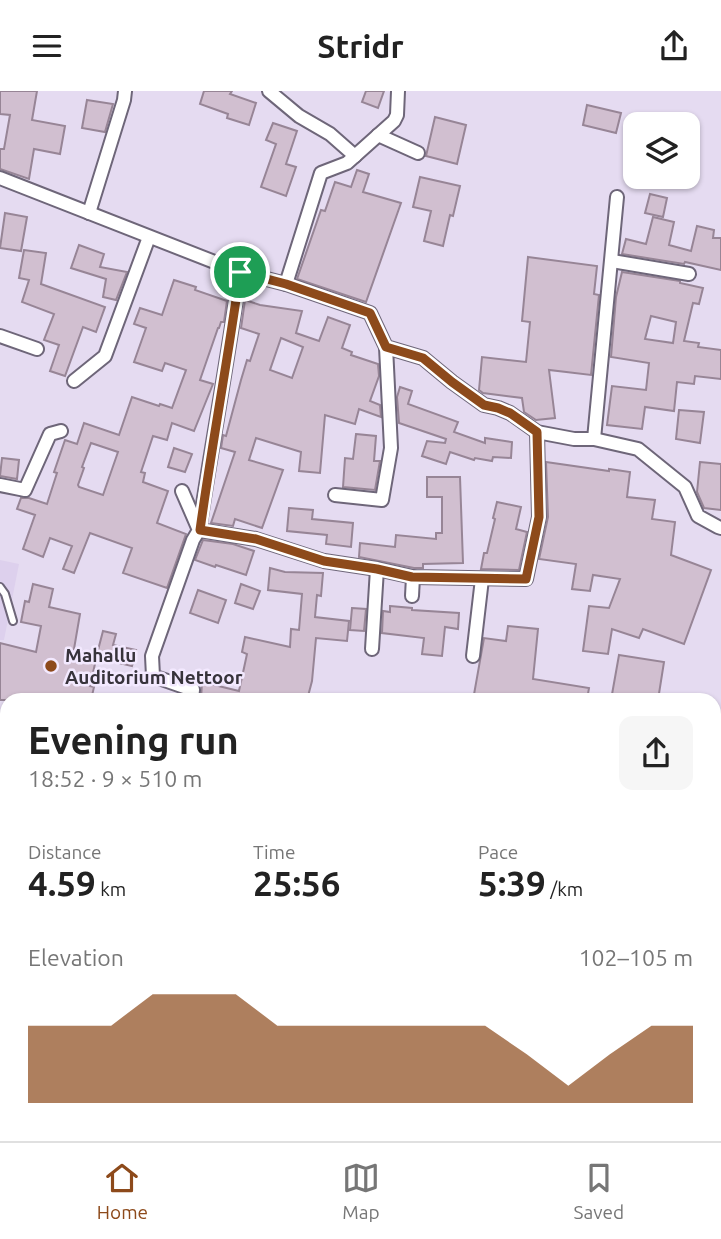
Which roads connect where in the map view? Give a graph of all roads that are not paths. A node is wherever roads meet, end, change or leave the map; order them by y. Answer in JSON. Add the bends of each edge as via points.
{"nodes":[{"id":1,"x":125,"y":91,"type":"edge"},
{"id":2,"x":270,"y":91,"type":"edge"},
{"id":3,"x":398,"y":91,"type":"edge"},
{"id":4,"x":377,"y":135,"type":"junction"},
{"id":5,"x":418,"y":153,"type":"dead end"},
{"id":6,"x":355,"y":156,"type":"junction"},
{"id":7,"x":0,"y":178,"type":"edge"},
{"id":8,"x":617,"y":197,"type":"dead end"},
{"id":9,"x":89,"y":213,"type":"junction"},
{"id":10,"x":149,"y":237,"type":"junction"},
{"id":11,"x":612,"y":261,"type":"junction"},
{"id":12,"x":240,"y":272,"type":"junction"},
{"id":13,"x":689,"y":274,"type":"dead end"},
{"id":14,"x":286,"y":284,"type":"junction"},
{"id":15,"x":0,"y":336,"type":"edge"},
{"id":16,"x":386,"y":347,"type":"junction"},
{"id":17,"x":37,"y":349,"type":"dead end"},
{"id":18,"x":74,"y":381,"type":"dead end"},
{"id":19,"x":61,"y":431,"type":"dead end"},
{"id":20,"x":537,"y":432,"type":"junction"},
{"id":21,"x":594,"y":439,"type":"junction"},
{"id":22,"x":0,"y":485,"type":"edge"},
{"id":23,"x":182,"y":491,"type":"dead end"},
{"id":24,"x":335,"y":495,"type":"dead end"},
{"id":25,"x":721,"y":528,"type":"edge"},
{"id":26,"x":200,"y":530,"type":"junction"},
{"id":27,"x":377,"y":569,"type":"junction"},
{"id":28,"x":412,"y":577,"type":"junction"},
{"id":29,"x":482,"y":579,"type":"junction"},
{"id":30,"x":0,"y":587,"type":"edge"},
{"id":31,"x":412,"y":596,"type":"dead end"},
{"id":32,"x":13,"y":621,"type":"dead end"},
{"id":33,"x":372,"y":649,"type":"dead end"},
{"id":34,"x":473,"y":656,"type":"dead end"},
{"id":35,"x":193,"y":693,"type":"edge"}],
"edges":[{"from":1,"to":9,"type":"street"},
{"from":2,"to":6,"type":"street"},
{"from":3,"to":4,"type":"street","via":[[397,115]]},
{"from":4,"to":5,"type":"street"},
{"from":4,"to":6,"type":"street"},
{"from":6,"to":14,"type":"street","via":[[321,173]]},
{"from":7,"to":9,"type":"street"},
{"from":8,"to":11,"type":"street"},
{"from":9,"to":10,"type":"street"},
{"from":10,"to":12,"type":"street"},
{"from":10,"to":18,"type":"street","via":[[105,356]]},
{"from":11,"to":13,"type":"street"},
{"from":11,"to":21,"type":"street"},
{"from":12,"to":14,"type":"street"},
{"from":12,"to":26,"type":"street"},
{"from":14,"to":16,"type":"street","via":[[370,313]]},
{"from":15,"to":17,"type":"street"},
{"from":16,"to":20,"type":"street","via":[[423,358],[484,405],[510,413]]},
{"from":16,"to":24,"type":"street","via":[[391,448],[382,500]]},
{"from":19,"to":22,"type":"street","via":[[50,434],[25,490]]},
{"from":20,"to":21,"type":"street"},
{"from":20,"to":29,"type":"street","via":[[539,517],[526,579]]},
{"from":21,"to":25,"type":"street","via":[[638,450],[685,487],[698,516]]},
{"from":23,"to":26,"type":"street"},
{"from":26,"to":27,"type":"street","via":[[256,539],[324,561]]},
{"from":26,"to":35,"type":"street","via":[[152,656],[153,676]]},
{"from":27,"to":28,"type":"street"},
{"from":27,"to":33,"type":"street"},
{"from":28,"to":29,"type":"street"},
{"from":28,"to":31,"type":"street"},
{"from":29,"to":34,"type":"street"},
{"from":30,"to":32,"type":"lane"}]}
